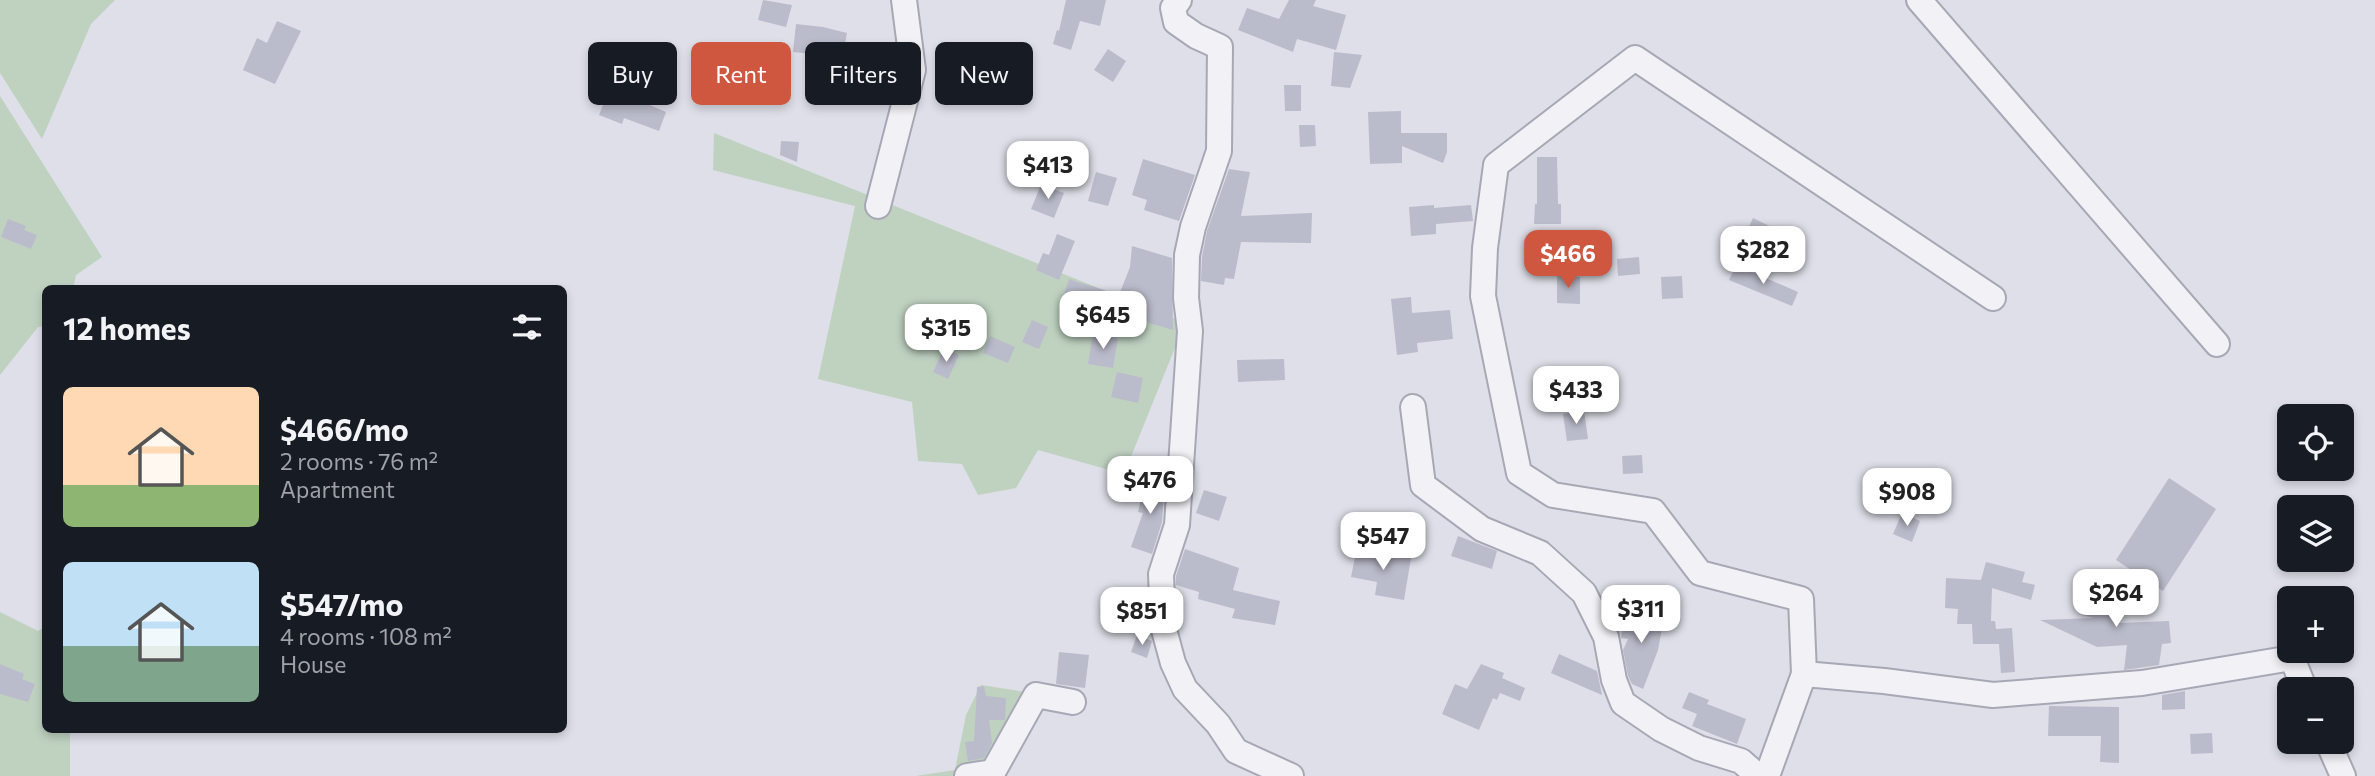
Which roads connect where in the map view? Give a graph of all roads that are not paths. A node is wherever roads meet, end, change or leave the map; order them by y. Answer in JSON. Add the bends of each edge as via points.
{"nodes":[{"id":1,"x":904,"y":0,"type":"edge"},
{"id":2,"x":1179,"y":0,"type":"edge"},
{"id":3,"x":1919,"y":0,"type":"edge"},
{"id":4,"x":877,"y":206,"type":"dead end"},
{"id":5,"x":1993,"y":298,"type":"dead end"},
{"id":6,"x":2217,"y":344,"type":"dead end"},
{"id":7,"x":1413,"y":407,"type":"dead end"},
{"id":8,"x":1804,"y":674,"type":"junction"},
{"id":9,"x":2300,"y":677,"type":"edge"},
{"id":10,"x":1073,"y":702,"type":"dead end"},
{"id":11,"x":2334,"y":754,"type":"edge"},
{"id":12,"x":967,"y":776,"type":"edge"},
{"id":13,"x":1291,"y":776,"type":"edge"},
{"id":14,"x":1758,"y":776,"type":"edge"},
{"id":15,"x":1767,"y":776,"type":"edge"},
{"id":16,"x":2343,"y":776,"type":"edge"}],
"edges":[{"from":1,"to":4,"type":"street","via":[[914,71]]},
{"from":2,"to":13,"type":"street","via":[[1173,8],[1176,22],[1220,47],[1219,151],[1187,255],[1190,331],[1177,525],[1161,574],[1163,626],[1185,689],[1236,751]]},
{"from":3,"to":6,"type":"street"},
{"from":5,"to":8,"type":"street","via":[[1635,58],[1496,165],[1483,296],[1519,473],[1553,495],[1653,511],[1700,573],[1801,599]]},
{"from":7,"to":14,"type":"street","via":[[1423,485],[1482,529],[1540,553],[1584,593],[1606,637],[1623,703],[1699,748],[1741,761]]},
{"from":8,"to":9,"type":"street","via":[[1993,695],[2142,683],[2292,658]]},
{"from":8,"to":15,"type":"street"},
{"from":10,"to":12,"type":"street","via":[[1036,695],[993,772]]},
{"from":11,"to":16,"type":"street"}]}
